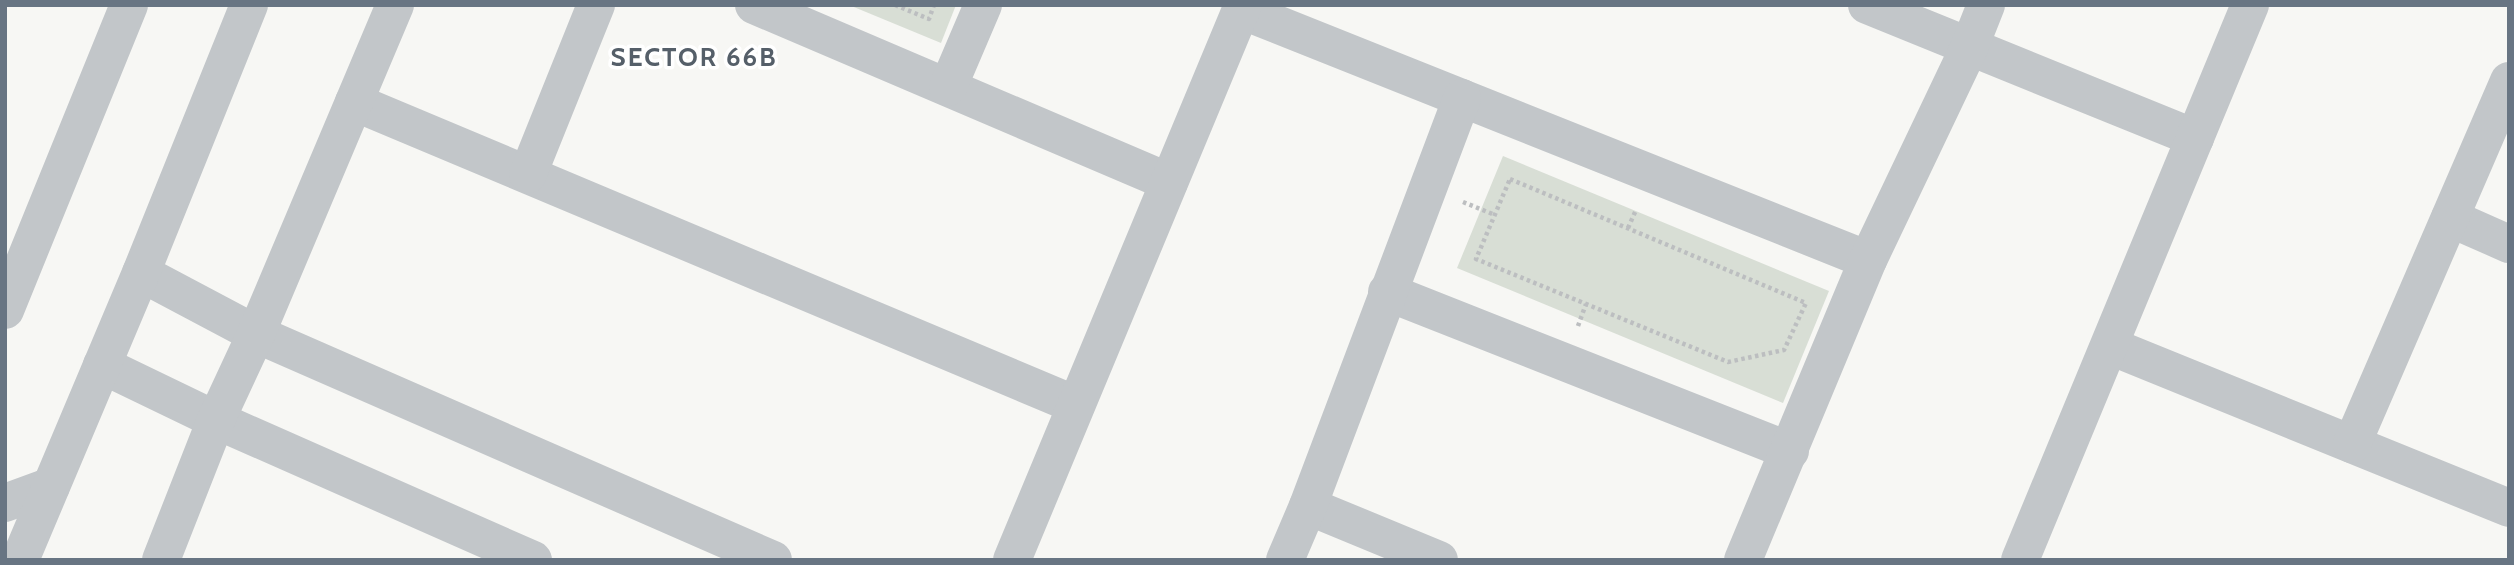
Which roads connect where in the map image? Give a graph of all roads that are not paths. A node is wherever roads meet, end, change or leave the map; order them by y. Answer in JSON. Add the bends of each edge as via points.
{"nodes":[{"id":1,"x":128,"y":5,"type":"edge"},
{"id":2,"x":249,"y":5,"type":"edge"},
{"id":3,"x":395,"y":5,"type":"edge"},
{"id":4,"x":596,"y":5,"type":"edge"},
{"id":5,"x":754,"y":5,"type":"edge"},
{"id":6,"x":982,"y":5,"type":"edge"},
{"id":7,"x":1867,"y":5,"type":"edge"},
{"id":8,"x":1986,"y":5,"type":"edge"},
{"id":9,"x":2250,"y":5,"type":"edge"},
{"id":10,"x":1242,"y":8,"type":"edge"},
{"id":11,"x":1969,"y":48,"type":"junction"},
{"id":12,"x":2509,"y":81,"type":"edge"},
{"id":13,"x":948,"y":88,"type":"junction"},
{"id":14,"x":1462,"y":98,"type":"junction"},
{"id":15,"x":354,"y":102,"type":"junction"},
{"id":16,"x":2195,"y":138,"type":"junction"},
{"id":17,"x":528,"y":174,"type":"junction"},
{"id":18,"x":1169,"y":181,"type":"junction"},
{"id":19,"x":2450,"y":218,"type":"junction"},
{"id":20,"x":2509,"y":244,"type":"edge"},
{"id":21,"x":1868,"y":260,"type":"junction"},
{"id":22,"x":141,"y":273,"type":"junction"},
{"id":23,"x":1387,"y":292,"type":"junction"},
{"id":24,"x":5,"y":310,"type":"edge"},
{"id":25,"x":256,"y":334,"type":"junction"},
{"id":26,"x":2110,"y":346,"type":"junction"},
{"id":27,"x":102,"y":365,"type":"junction"},
{"id":28,"x":1076,"y":405,"type":"junction"},
{"id":29,"x":216,"y":420,"type":"junction"},
{"id":30,"x":2352,"y":444,"type":"junction"},
{"id":31,"x":1790,"y":451,"type":"junction"},
{"id":32,"x":51,"y":486,"type":"junction"},
{"id":33,"x":5,"y":503,"type":"edge"},
{"id":34,"x":1308,"y":506,"type":"junction"},
{"id":35,"x":2509,"y":508,"type":"edge"},
{"id":36,"x":20,"y":560,"type":"edge"},
{"id":37,"x":161,"y":560,"type":"edge"},
{"id":38,"x":533,"y":560,"type":"edge"},
{"id":39,"x":773,"y":560,"type":"edge"},
{"id":40,"x":1012,"y":560,"type":"edge"},
{"id":41,"x":1285,"y":560,"type":"edge"},
{"id":42,"x":1439,"y":560,"type":"edge"},
{"id":43,"x":1743,"y":560,"type":"edge"},
{"id":44,"x":2020,"y":560,"type":"edge"}],
"edges":[{"from":1,"to":24,"type":"street"},
{"from":2,"to":22,"type":"street"},
{"from":3,"to":15,"type":"street"},
{"from":4,"to":17,"type":"street"},
{"from":5,"to":13,"type":"street"},
{"from":6,"to":13,"type":"street"},
{"from":7,"to":11,"type":"street"},
{"from":8,"to":11,"type":"street"},
{"from":9,"to":16,"type":"street"},
{"from":10,"to":14,"type":"street"},
{"from":10,"to":18,"type":"street"},
{"from":11,"to":16,"type":"street"},
{"from":11,"to":21,"type":"street"},
{"from":12,"to":19,"type":"street"},
{"from":13,"to":18,"type":"street"},
{"from":14,"to":21,"type":"street"},
{"from":14,"to":23,"type":"street"},
{"from":15,"to":17,"type":"street"},
{"from":15,"to":25,"type":"street"},
{"from":16,"to":26,"type":"street"},
{"from":17,"to":28,"type":"street"},
{"from":18,"to":28,"type":"street"},
{"from":19,"to":20,"type":"street"},
{"from":19,"to":30,"type":"street"},
{"from":21,"to":31,"type":"street"},
{"from":22,"to":25,"type":"street"},
{"from":22,"to":27,"type":"street"},
{"from":23,"to":31,"type":"street"},
{"from":23,"to":34,"type":"street"},
{"from":25,"to":29,"type":"street"},
{"from":25,"to":39,"type":"street"},
{"from":26,"to":30,"type":"street"},
{"from":26,"to":44,"type":"street"},
{"from":27,"to":29,"type":"street"},
{"from":27,"to":32,"type":"street"},
{"from":28,"to":40,"type":"street"},
{"from":29,"to":37,"type":"street"},
{"from":29,"to":38,"type":"street"},
{"from":30,"to":35,"type":"street"},
{"from":31,"to":43,"type":"street"},
{"from":32,"to":33,"type":"street"},
{"from":32,"to":36,"type":"street"},
{"from":34,"to":41,"type":"street"},
{"from":34,"to":42,"type":"street"}]}
